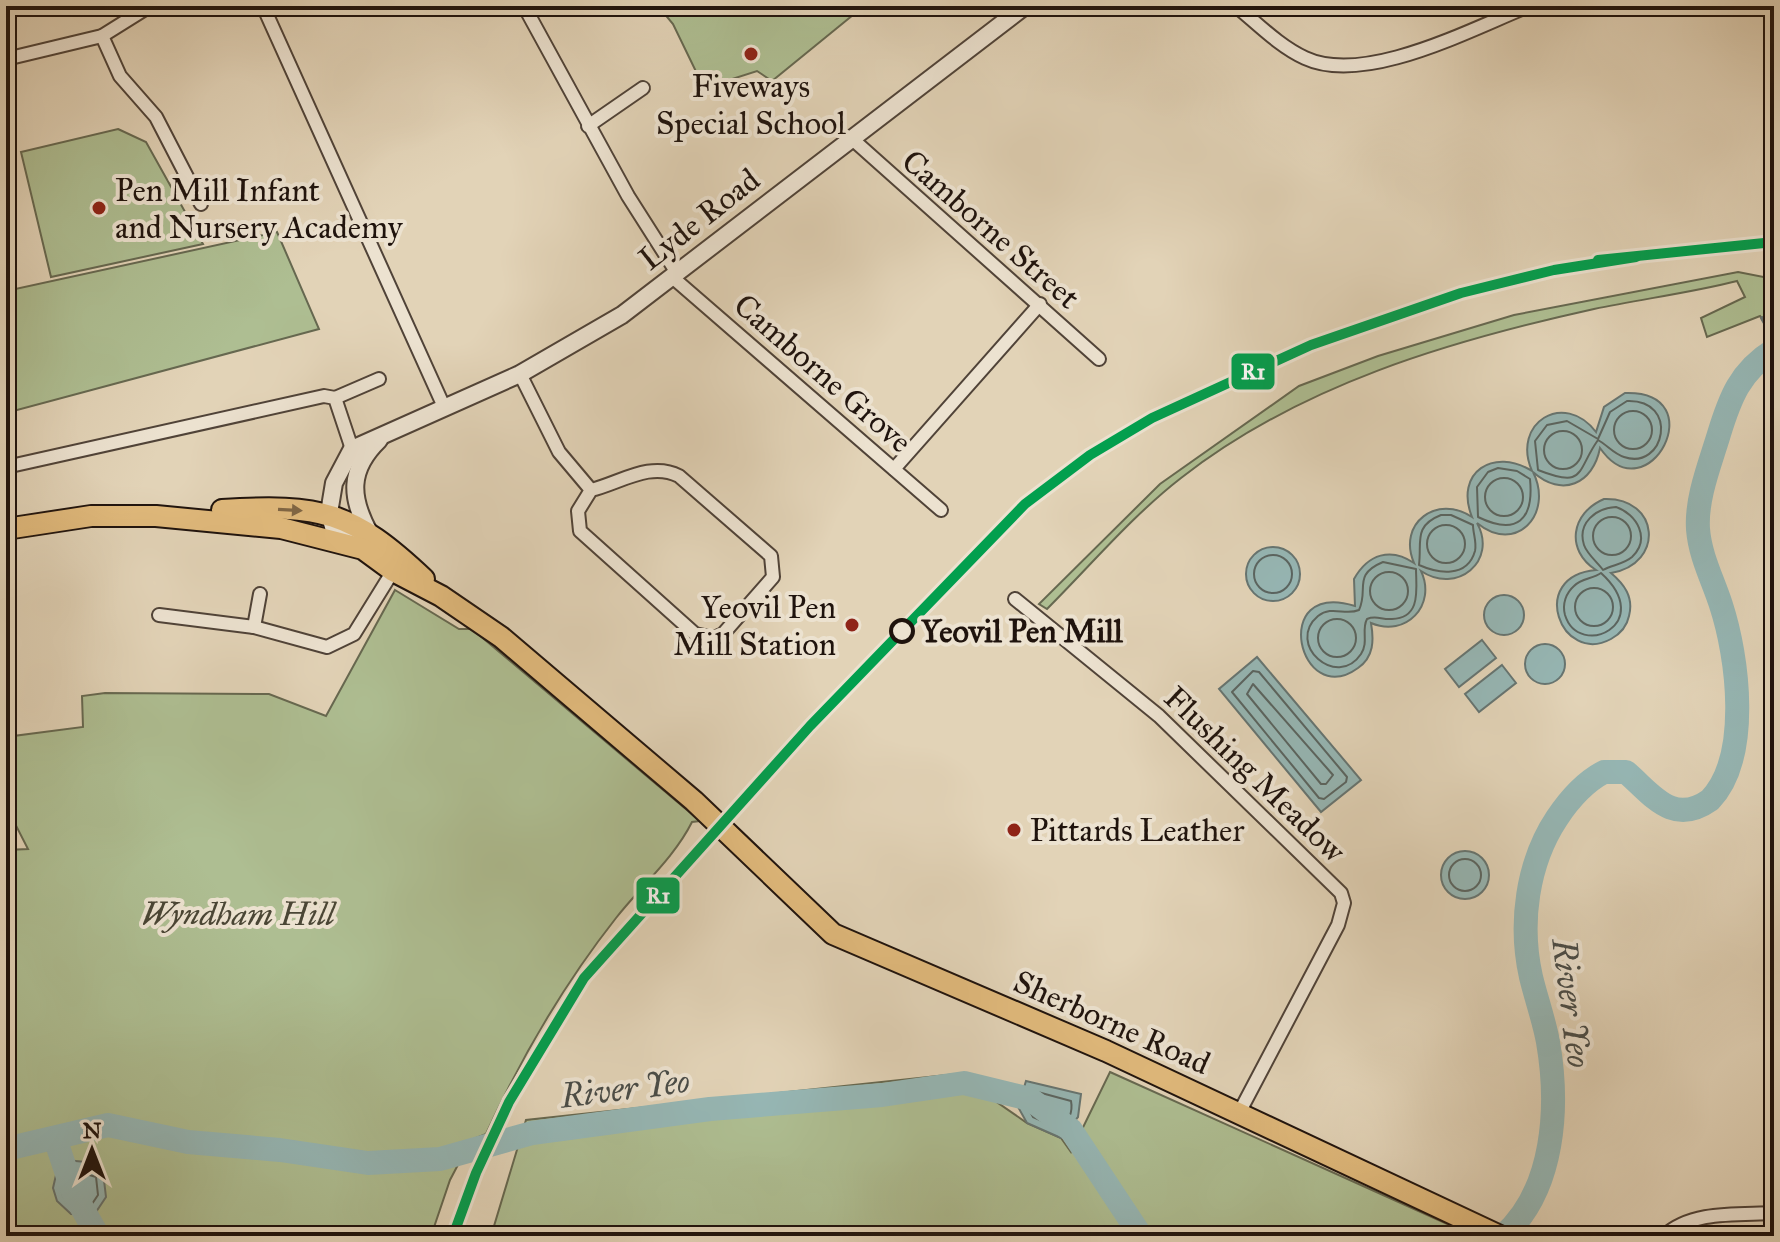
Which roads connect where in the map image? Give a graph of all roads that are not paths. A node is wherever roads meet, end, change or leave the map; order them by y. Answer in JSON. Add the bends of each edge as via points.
{"nodes":[{"id":1,"x":150,"y":6,"type":"edge"},
{"id":2,"x":263,"y":6,"type":"edge"},
{"id":3,"x":524,"y":6,"type":"edge"},
{"id":4,"x":1025,"y":6,"type":"edge"},
{"id":5,"x":1236,"y":6,"type":"edge"},
{"id":6,"x":1529,"y":6,"type":"edge"},
{"id":7,"x":102,"y":36,"type":"junction"},
{"id":8,"x":6,"y":59,"type":"edge"},
{"id":9,"x":643,"y":88,"type":"dead end"},
{"id":10,"x":588,"y":126,"type":"junction"},
{"id":11,"x":850,"y":137,"type":"junction"},
{"id":12,"x":201,"y":204,"type":"dead end"},
{"id":13,"x":674,"y":274,"type":"junction"},
{"id":14,"x":1040,"y":304,"type":"junction"},
{"id":15,"x":1099,"y":359,"type":"dead end"},
{"id":16,"x":520,"y":374,"type":"junction"},
{"id":17,"x":379,"y":379,"type":"dead end"},
{"id":18,"x":335,"y":398,"type":"junction"},
{"id":19,"x":445,"y":409,"type":"junction"},
{"id":20,"x":356,"y":457,"type":"junction"},
{"id":21,"x":6,"y":467,"type":"edge"},
{"id":22,"x":894,"y":469,"type":"junction"},
{"id":23,"x":591,"y":490,"type":"junction"},
{"id":24,"x":941,"y":510,"type":"dead end"},
{"id":25,"x":340,"y":514,"type":"junction"},
{"id":26,"x":156,"y":516,"type":"junction"},
{"id":27,"x":6,"y":529,"type":"edge"},
{"id":28,"x":307,"y":532,"type":"junction"},
{"id":29,"x":366,"y":541,"type":"junction"},
{"id":30,"x":393,"y":571,"type":"junction"},
{"id":31,"x":260,"y":594,"type":"dead end"},
{"id":32,"x":441,"y":596,"type":"junction"},
{"id":33,"x":1015,"y":599,"type":"dead end"},
{"id":34,"x":159,"y":615,"type":"dead end"},
{"id":35,"x":254,"y":627,"type":"junction"},
{"id":36,"x":1239,"y":1113,"type":"junction"},
{"id":37,"x":1774,"y":1213,"type":"edge"},
{"id":38,"x":1500,"y":1236,"type":"edge"},
{"id":39,"x":1664,"y":1236,"type":"edge"}],
"edges":[{"from":1,"to":7,"type":"street"},
{"from":2,"to":19,"type":"street"},
{"from":3,"to":10,"type":"street","name":"Camborne Grove"},
{"from":4,"to":11,"type":"street","name":"Lyde Road"},
{"from":5,"to":6,"type":"street","via":[[1306,59],[1353,68],[1383,62]]},
{"from":7,"to":8,"type":"street"},
{"from":7,"to":12,"type":"street","via":[[120,76],[156,117]]},
{"from":9,"to":10,"type":"street"},
{"from":10,"to":13,"type":"street","name":"Camborne Grove"},
{"from":11,"to":13,"type":"street","name":"Lyde Road"},
{"from":11,"to":14,"type":"street","name":"Camborne Street"},
{"from":13,"to":16,"type":"street","name":"Lyde Road","via":[[622,315]]},
{"from":13,"to":22,"type":"street","name":"Camborne Grove"},
{"from":14,"to":15,"type":"street","name":"Camborne Street"},
{"from":14,"to":22,"type":"street"},
{"from":16,"to":19,"type":"street","name":"Lyde Road"},
{"from":16,"to":23,"type":"street","via":[[559,452]]},
{"from":17,"to":18,"type":"street"},
{"from":18,"to":20,"type":"street"},
{"from":18,"to":21,"type":"street","via":[[262,408]]},
{"from":19,"to":20,"type":"street","name":"Lyde Road","via":[[383,436]]},
{"from":20,"to":25,"type":"street"},
{"from":20,"to":25,"type":"street","via":[[334,483]]},
{"from":22,"to":24,"type":"street","name":"Camborne Grove"},
{"from":23,"to":23,"type":"street","via":[[666,469],[771,556],[773,577],[723,634],[695,634],[580,531],[578,511]]},
{"from":26,"to":25,"type":"main road","one_way":true,"via":[[256,508]]},
{"from":25,"to":28,"type":"street"},
{"from":25,"to":29,"type":"main road"},
{"from":26,"to":27,"type":"main road","via":[[91,516]]},
{"from":26,"to":28,"type":"main road"},
{"from":28,"to":29,"type":"main road"},
{"from":29,"to":30,"type":"main road"},
{"from":29,"to":32,"type":"main road"},
{"from":30,"to":32,"type":"main road"},
{"from":30,"to":35,"type":"street","via":[[354,634],[342,643],[327,647]]},
{"from":31,"to":35,"type":"street"},
{"from":32,"to":36,"type":"main road","name":"Sherborne Road","via":[[501,637],[698,805],[833,934]]},
{"from":33,"to":36,"type":"street","name":"Flushing Meadow","via":[[1159,716],[1341,893],[1338,925]]},
{"from":34,"to":35,"type":"street"},
{"from":36,"to":38,"type":"main road","name":"Sherborne Road"},
{"from":37,"to":39,"type":"street","via":[[1707,1217]]}]}
